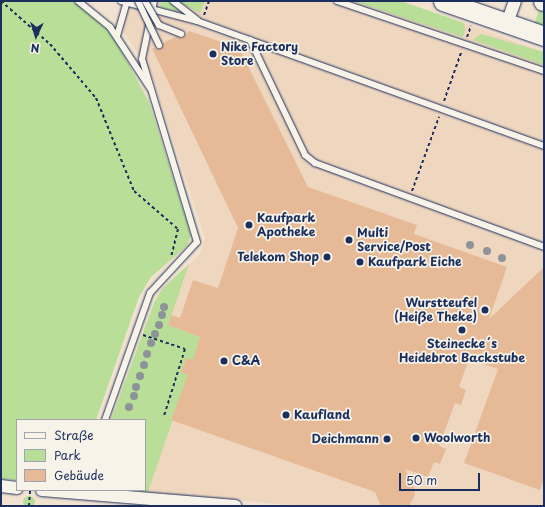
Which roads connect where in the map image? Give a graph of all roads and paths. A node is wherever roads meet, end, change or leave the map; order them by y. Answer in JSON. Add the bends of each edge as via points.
{"nodes":[{"id":1,"x":1,"y":1,"type":"edge"},
{"id":2,"x":78,"y":1,"type":"edge"},
{"id":3,"x":138,"y":1,"type":"edge"},
{"id":4,"x":145,"y":1,"type":"edge"},
{"id":5,"x":154,"y":1,"type":"edge"},
{"id":6,"x":173,"y":1,"type":"edge"},
{"id":7,"x":209,"y":1,"type":"edge"},
{"id":8,"x":337,"y":1,"type":"edge"},
{"id":9,"x":443,"y":1,"type":"edge"},
{"id":10,"x":125,"y":2,"type":"edge"},
{"id":11,"x":153,"y":12,"type":"junction"},
{"id":12,"x":511,"y":12,"type":"edge"},
{"id":13,"x":164,"y":14,"type":"junction"},
{"id":14,"x":199,"y":22,"type":"junction"},
{"id":15,"x":149,"y":28,"type":"junction"},
{"id":16,"x":181,"y":34,"type":"dead end"},
{"id":17,"x":117,"y":36,"type":"junction"},
{"id":18,"x":544,"y":36,"type":"edge"},
{"id":19,"x":250,"y":40,"type":"junction"},
{"id":20,"x":159,"y":45,"type":"dead end"},
{"id":21,"x":544,"y":71,"type":"edge"},
{"id":22,"x":152,"y":91,"type":"junction"},
{"id":23,"x":544,"y":146,"type":"edge"},
{"id":24,"x":544,"y":247,"type":"edge"},
{"id":25,"x":171,"y":269,"type":"junction"},
{"id":26,"x":136,"y":332,"type":"junction"},
{"id":27,"x":164,"y":416,"type":"dead end"},
{"id":28,"x":104,"y":419,"type":"edge"},
{"id":29,"x":1,"y":486,"type":"edge"},
{"id":30,"x":16,"y":488,"type":"edge"},
{"id":31,"x":30,"y":491,"type":"edge"},
{"id":32,"x":63,"y":491,"type":"edge"},
{"id":33,"x":106,"y":493,"type":"edge"},
{"id":34,"x":29,"y":506,"type":"edge"},
{"id":35,"x":235,"y":506,"type":"edge"}],
"edges":[{"from":1,"to":25,"type":"path","via":[[50,44],[96,98],[134,191],[178,229],[171,252]]},
{"from":2,"to":17,"type":"lane","via":[[90,8]]},
{"from":3,"to":20,"type":"lane","bridge":true},
{"from":4,"to":16,"type":"lane","bridge":true,"via":[[159,25]]},
{"from":5,"to":11,"type":"lane"},
{"from":6,"to":14,"type":"lane"},
{"from":7,"to":14,"type":"path"},
{"from":8,"to":21,"type":"lane"},
{"from":9,"to":12,"type":"main road"},
{"from":10,"to":11,"type":"lane"},
{"from":10,"to":17,"type":"lane"},
{"from":11,"to":13,"type":"lane"},
{"from":11,"to":15,"type":"lane"},
{"from":12,"to":18,"type":"main road"},
{"from":13,"to":14,"type":"lane"},
{"from":13,"to":15,"type":"lane"},
{"from":14,"to":19,"type":"lane"},
{"from":15,"to":22,"type":"lane","via":[[142,59]]},
{"from":17,"to":22,"type":"lane"},
{"from":19,"to":23,"type":"lane"},
{"from":19,"to":24,"type":"lane","via":[[305,155],[315,163]]},
{"from":22,"to":25,"type":"lane","via":[[198,235],[194,249]]},
{"from":25,"to":26,"type":"lane","via":[[150,293]]},
{"from":26,"to":27,"type":"path","via":[[185,349]]},
{"from":26,"to":28,"type":"lane"},
{"from":29,"to":30,"type":"street"},
{"from":31,"to":34,"type":"path"},
{"from":32,"to":33,"type":"street"},
{"from":33,"to":35,"type":"street"}]}
